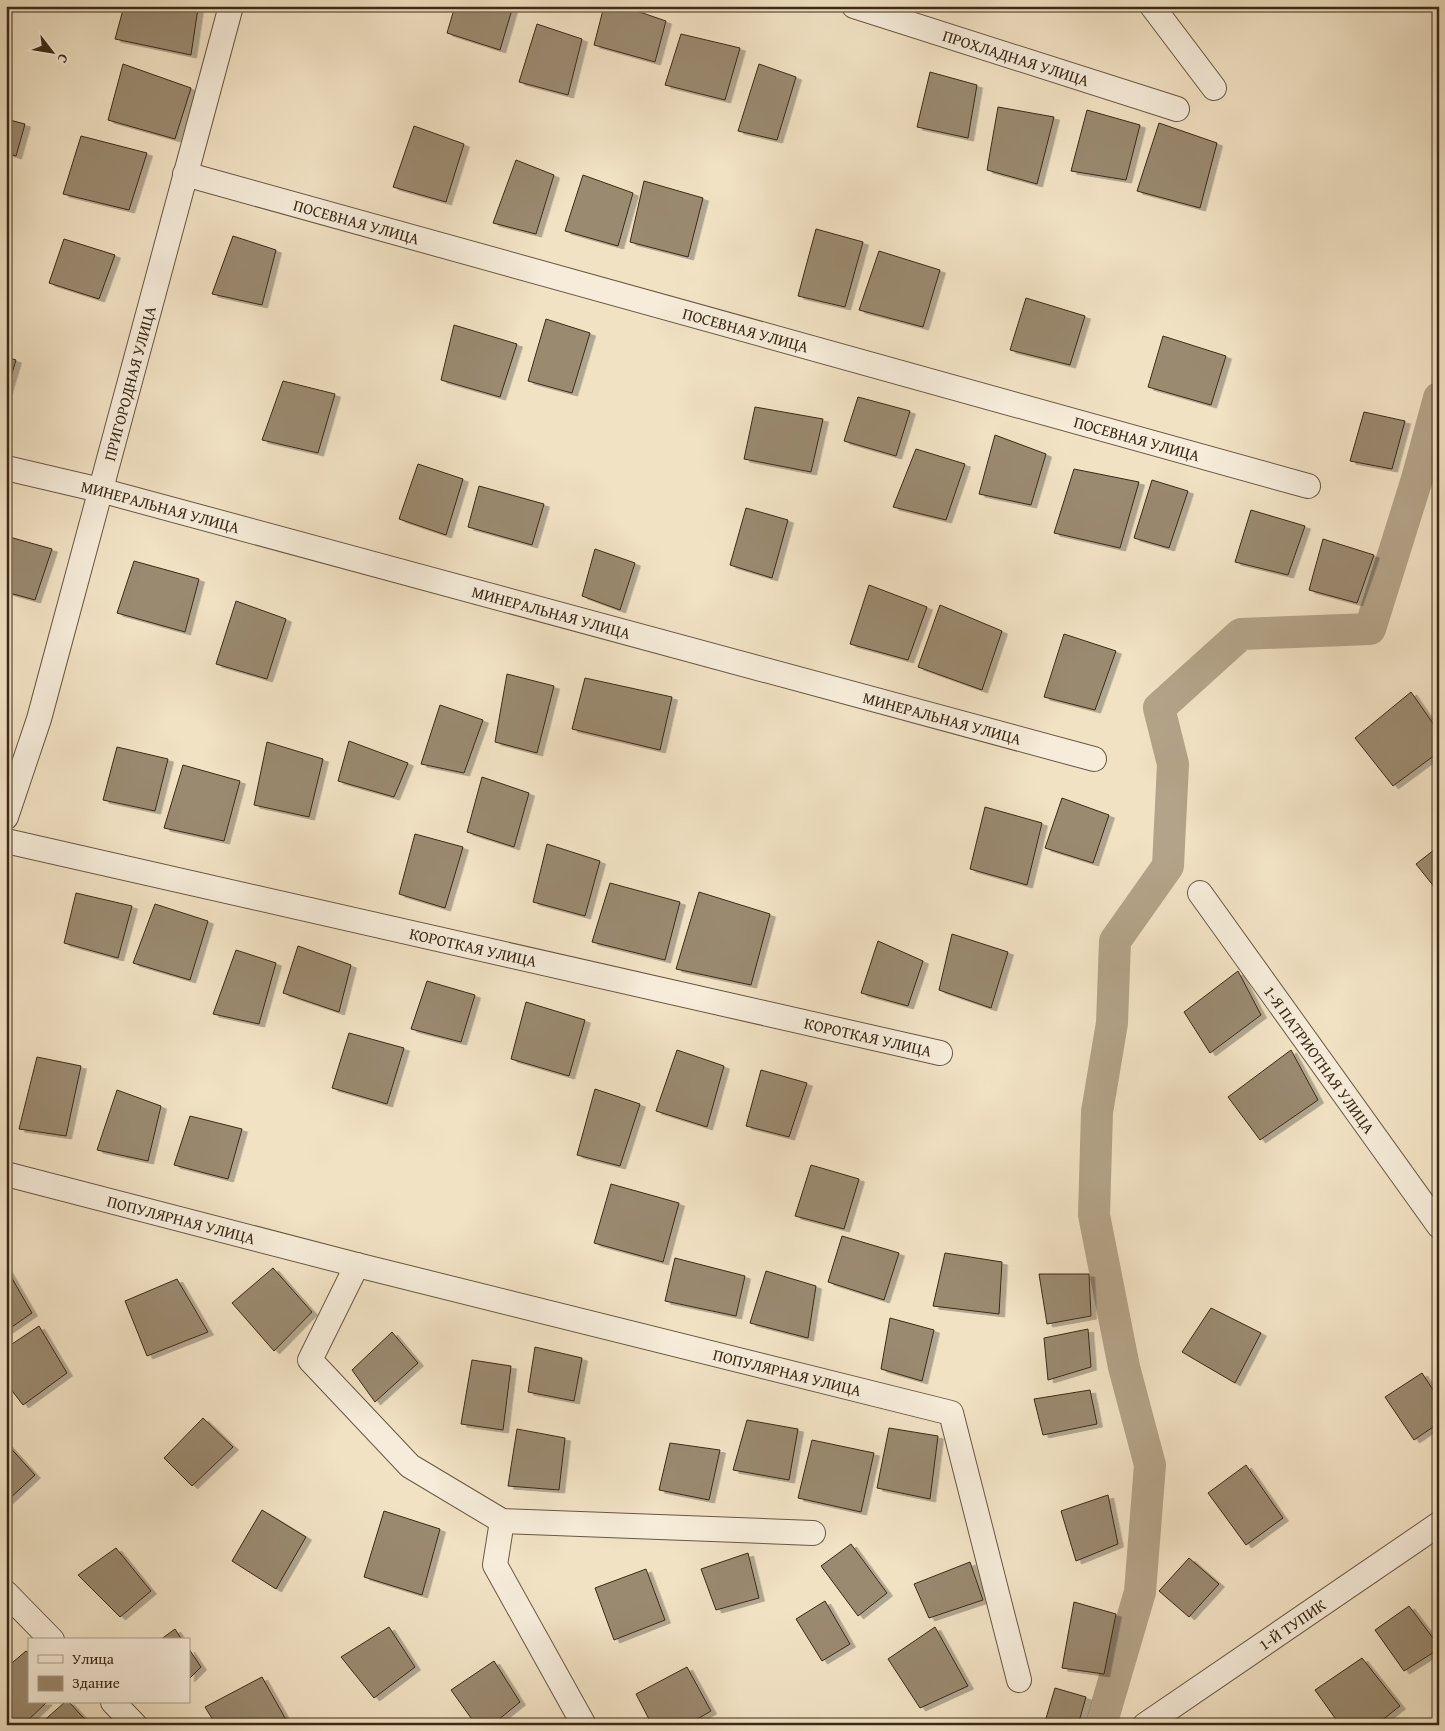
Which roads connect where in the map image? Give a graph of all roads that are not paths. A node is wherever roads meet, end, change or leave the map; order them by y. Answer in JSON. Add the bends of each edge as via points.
{"nodes":[{"id":1,"x":231,"y":6,"type":"edge"},
{"id":2,"x":854,"y":6,"type":"edge"},
{"id":3,"x":1152,"y":6,"type":"edge"},
{"id":4,"x":1214,"y":88,"type":"dead end"},
{"id":5,"x":1177,"y":109,"type":"dead end"},
{"id":6,"x":185,"y":174,"type":"junction"},
{"id":7,"x":6,"y":468,"type":"edge"},
{"id":8,"x":1308,"y":486,"type":"dead end"},
{"id":9,"x":100,"y":490,"type":"junction"},
{"id":10,"x":1094,"y":759,"type":"dead end"},
{"id":11,"x":6,"y":816,"type":"edge"},
{"id":12,"x":6,"y":841,"type":"edge"},
{"id":13,"x":1200,"y":893,"type":"dead end"},
{"id":14,"x":940,"y":1053,"type":"dead end"},
{"id":15,"x":6,"y":1174,"type":"edge"},
{"id":16,"x":1439,"y":1226,"type":"edge"},
{"id":17,"x":357,"y":1265,"type":"junction"},
{"id":18,"x":502,"y":1521,"type":"junction"},
{"id":19,"x":1439,"y":1524,"type":"edge"},
{"id":20,"x":813,"y":1534,"type":"dead end"},
{"id":21,"x":6,"y":1593,"type":"edge"},
{"id":22,"x":50,"y":1638,"type":"edge"},
{"id":23,"x":1019,"y":1680,"type":"dead end"},
{"id":24,"x":115,"y":1704,"type":"edge"},
{"id":25,"x":135,"y":1725,"type":"edge"},
{"id":26,"x":584,"y":1725,"type":"edge"},
{"id":27,"x":1145,"y":1725,"type":"edge"}],
"edges":[{"from":1,"to":6,"type":"street","name":"ПРИГОРОДНАЯ УЛИЦА"},
{"from":2,"to":5,"type":"street","name":"ПРОХЛАДНАЯ УЛИЦА"},
{"from":3,"to":4,"type":"street"},
{"from":6,"to":8,"type":"street","name":"ПОСЕВНАЯ УЛИЦА"},
{"from":6,"to":9,"type":"street","name":"ПРИГОРОДНАЯ УЛИЦА"},
{"from":7,"to":9,"type":"street","name":"МИНЕРАЛЬНАЯ УЛИЦА"},
{"from":9,"to":10,"type":"street","name":"МИНЕРАЛЬНАЯ УЛИЦА"},
{"from":9,"to":11,"type":"street","name":"ПРИГОРОДНАЯ УЛИЦА","via":[[39,719]]},
{"from":12,"to":14,"type":"street","name":"КОРОТКАЯ УЛИЦА"},
{"from":13,"to":16,"type":"street","name":"1-Я ПАТРИОТНАЯ УЛИЦА"},
{"from":15,"to":17,"type":"street","name":"ПОПУЛЯРНАЯ УЛИЦА"},
{"from":17,"to":18,"type":"street","via":[[310,1360],[410,1466]]},
{"from":17,"to":23,"type":"street","name":"ПОПУЛЯРНАЯ УЛИЦА","via":[[952,1412]]},
{"from":18,"to":20,"type":"street"},
{"from":18,"to":26,"type":"street","via":[[495,1565]]},
{"from":19,"to":27,"type":"street","name":"1-Й ТУПИК"},
{"from":21,"to":22,"type":"street"},
{"from":24,"to":25,"type":"street"}]}
